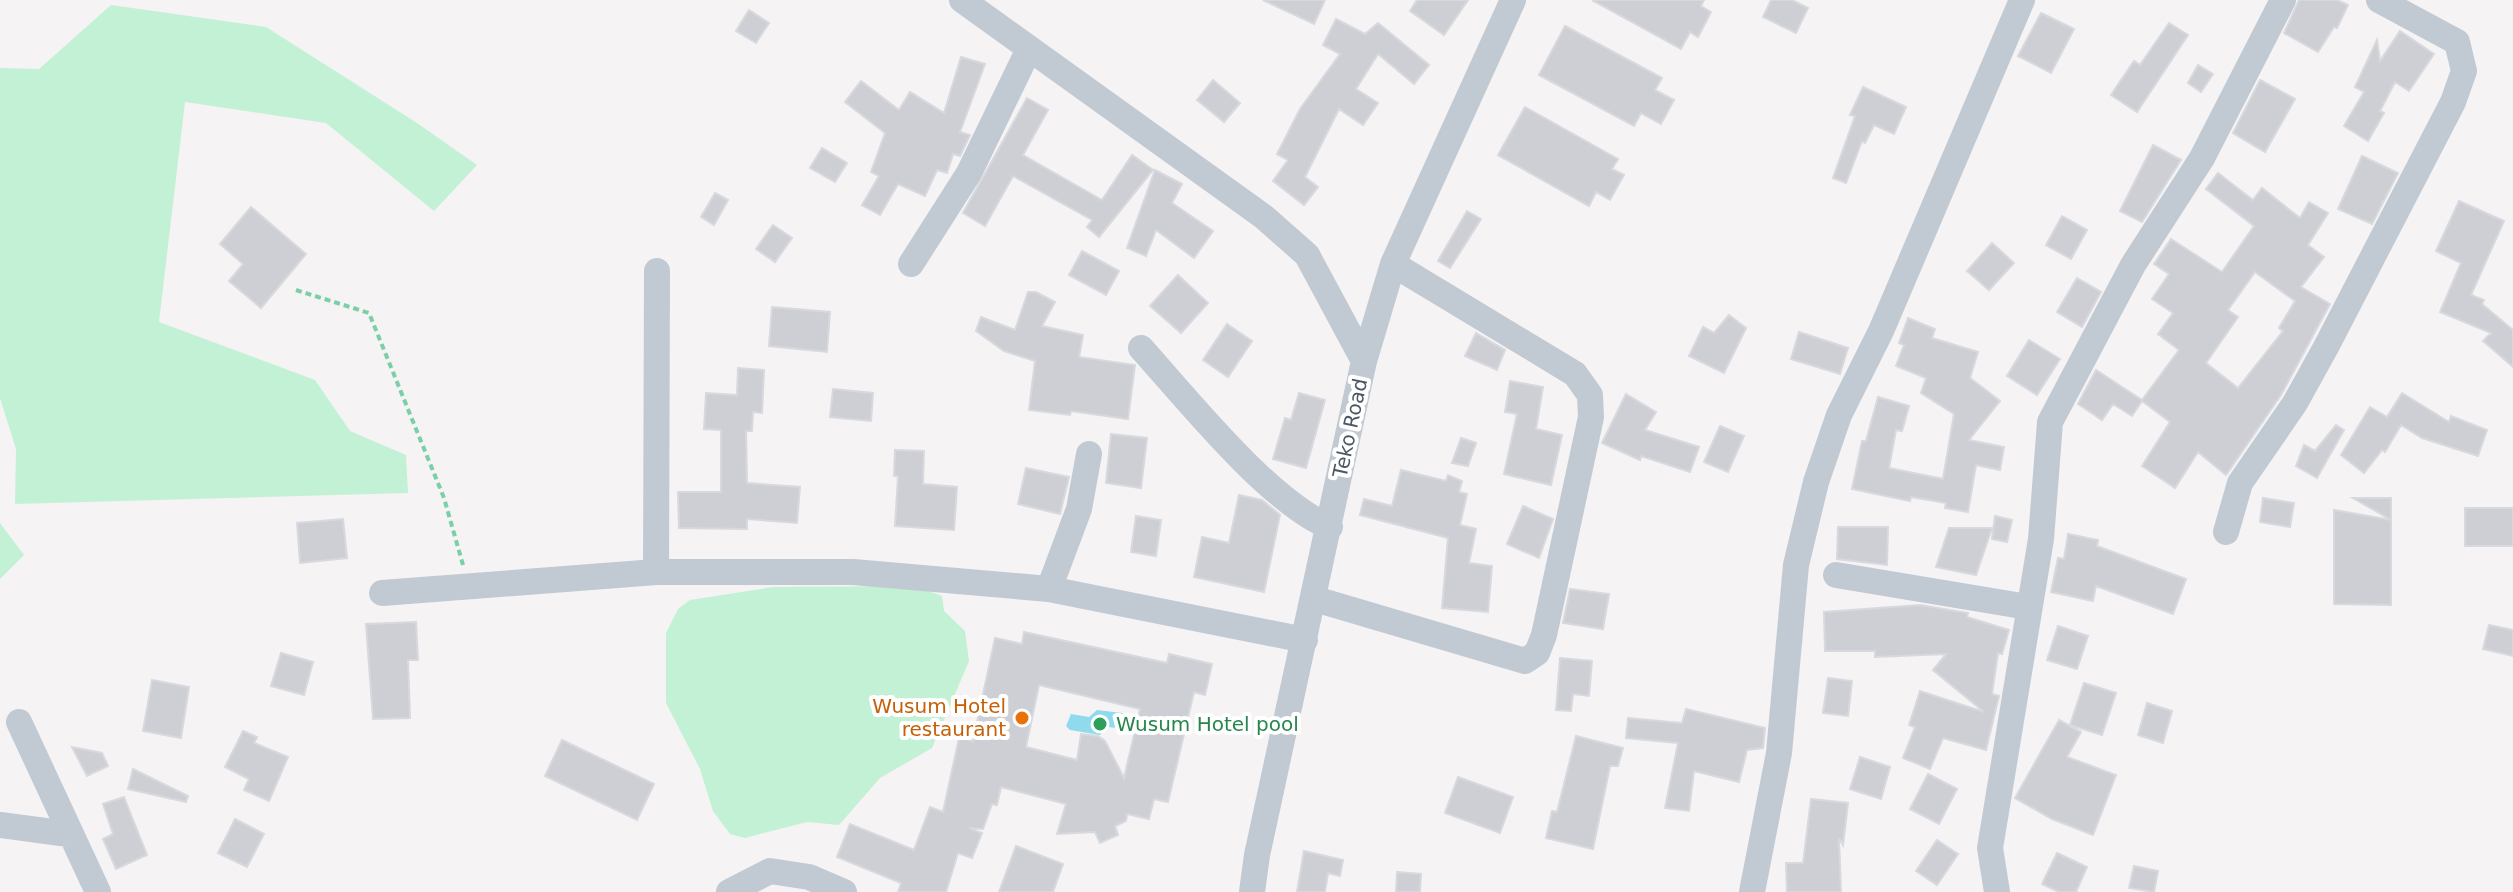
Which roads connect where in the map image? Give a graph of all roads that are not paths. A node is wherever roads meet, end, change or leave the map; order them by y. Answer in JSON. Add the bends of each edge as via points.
{"nodes":[{"id":1,"x":962,"y":0,"type":"edge"},
{"id":2,"x":1513,"y":0,"type":"edge"},
{"id":3,"x":2022,"y":0,"type":"edge"},
{"id":4,"x":2283,"y":0,"type":"edge"},
{"id":5,"x":2379,"y":0,"type":"edge"},
{"id":6,"x":1029,"y":49,"type":"junction"},
{"id":7,"x":911,"y":264,"type":"dead end"},
{"id":8,"x":1393,"y":264,"type":"junction"},
{"id":9,"x":657,"y":271,"type":"dead end"},
{"id":10,"x":1141,"y":348,"type":"dead end"},
{"id":11,"x":1364,"y":361,"type":"junction"},
{"id":12,"x":1089,"y":454,"type":"dead end"},
{"id":13,"x":1330,"y":527,"type":"junction"},
{"id":14,"x":2226,"y":532,"type":"dead end"},
{"id":15,"x":656,"y":572,"type":"junction"},
{"id":16,"x":1836,"y":575,"type":"dead end"},
{"id":17,"x":1049,"y":589,"type":"junction"},
{"id":18,"x":382,"y":593,"type":"dead end"},
{"id":19,"x":1315,"y":599,"type":"junction"},
{"id":20,"x":2028,"y":607,"type":"junction"},
{"id":21,"x":1305,"y":640,"type":"junction"},
{"id":22,"x":19,"y":722,"type":"dead end"},
{"id":23,"x":0,"y":825,"type":"edge"},
{"id":24,"x":68,"y":834,"type":"junction"},
{"id":25,"x":763,"y":882,"type":"edge"},
{"id":26,"x":98,"y":892,"type":"edge"},
{"id":27,"x":729,"y":892,"type":"edge"},
{"id":28,"x":844,"y":892,"type":"edge"},
{"id":29,"x":1252,"y":892,"type":"edge"},
{"id":30,"x":1752,"y":892,"type":"edge"},
{"id":31,"x":1997,"y":892,"type":"edge"}],
"edges":[{"from":1,"to":6,"type":"street","name":"Teko Road"},
{"from":2,"to":8,"type":"street"},
{"from":3,"to":30,"type":"street","via":[[1888,317],[1839,415],[1816,482],[1796,565],[1779,753]]},
{"from":4,"to":20,"type":"street","via":[[2202,158],[2133,265],[2054,411]]},
{"from":5,"to":14,"type":"street","via":[[2457,42],[2464,71],[2453,102],[2326,347],[2240,483]]},
{"from":6,"to":7,"type":"street","via":[[969,173]]},
{"from":6,"to":11,"type":"street","name":"Teko Road","via":[[1264,217],[1307,255]]},
{"from":8,"to":11,"type":"street"},
{"from":8,"to":19,"type":"street","via":[[1575,374],[1590,395],[1591,417],[1544,635],[1537,653],[1525,661]]},
{"from":9,"to":15,"type":"street"},
{"from":10,"to":13,"type":"street","via":[[1221,437],[1305,517]]},
{"from":11,"to":13,"type":"street","name":"Teko Road"},
{"from":12,"to":17,"type":"street","via":[[1079,509]]},
{"from":13,"to":19,"type":"street","name":"Teko Road"},
{"from":15,"to":17,"type":"street","via":[[853,572]]},
{"from":15,"to":18,"type":"street"},
{"from":16,"to":20,"type":"street"},
{"from":17,"to":21,"type":"street"},
{"from":19,"to":21,"type":"street","name":"Teko Road"},
{"from":20,"to":31,"type":"street","via":[[1990,848]]},
{"from":21,"to":29,"type":"street","name":"Teko Road"},
{"from":22,"to":24,"type":"street"},
{"from":23,"to":24,"type":"street"},
{"from":24,"to":26,"type":"street"},
{"from":25,"to":27,"type":"street"},
{"from":25,"to":28,"type":"street","via":[[809,877]]}]}
